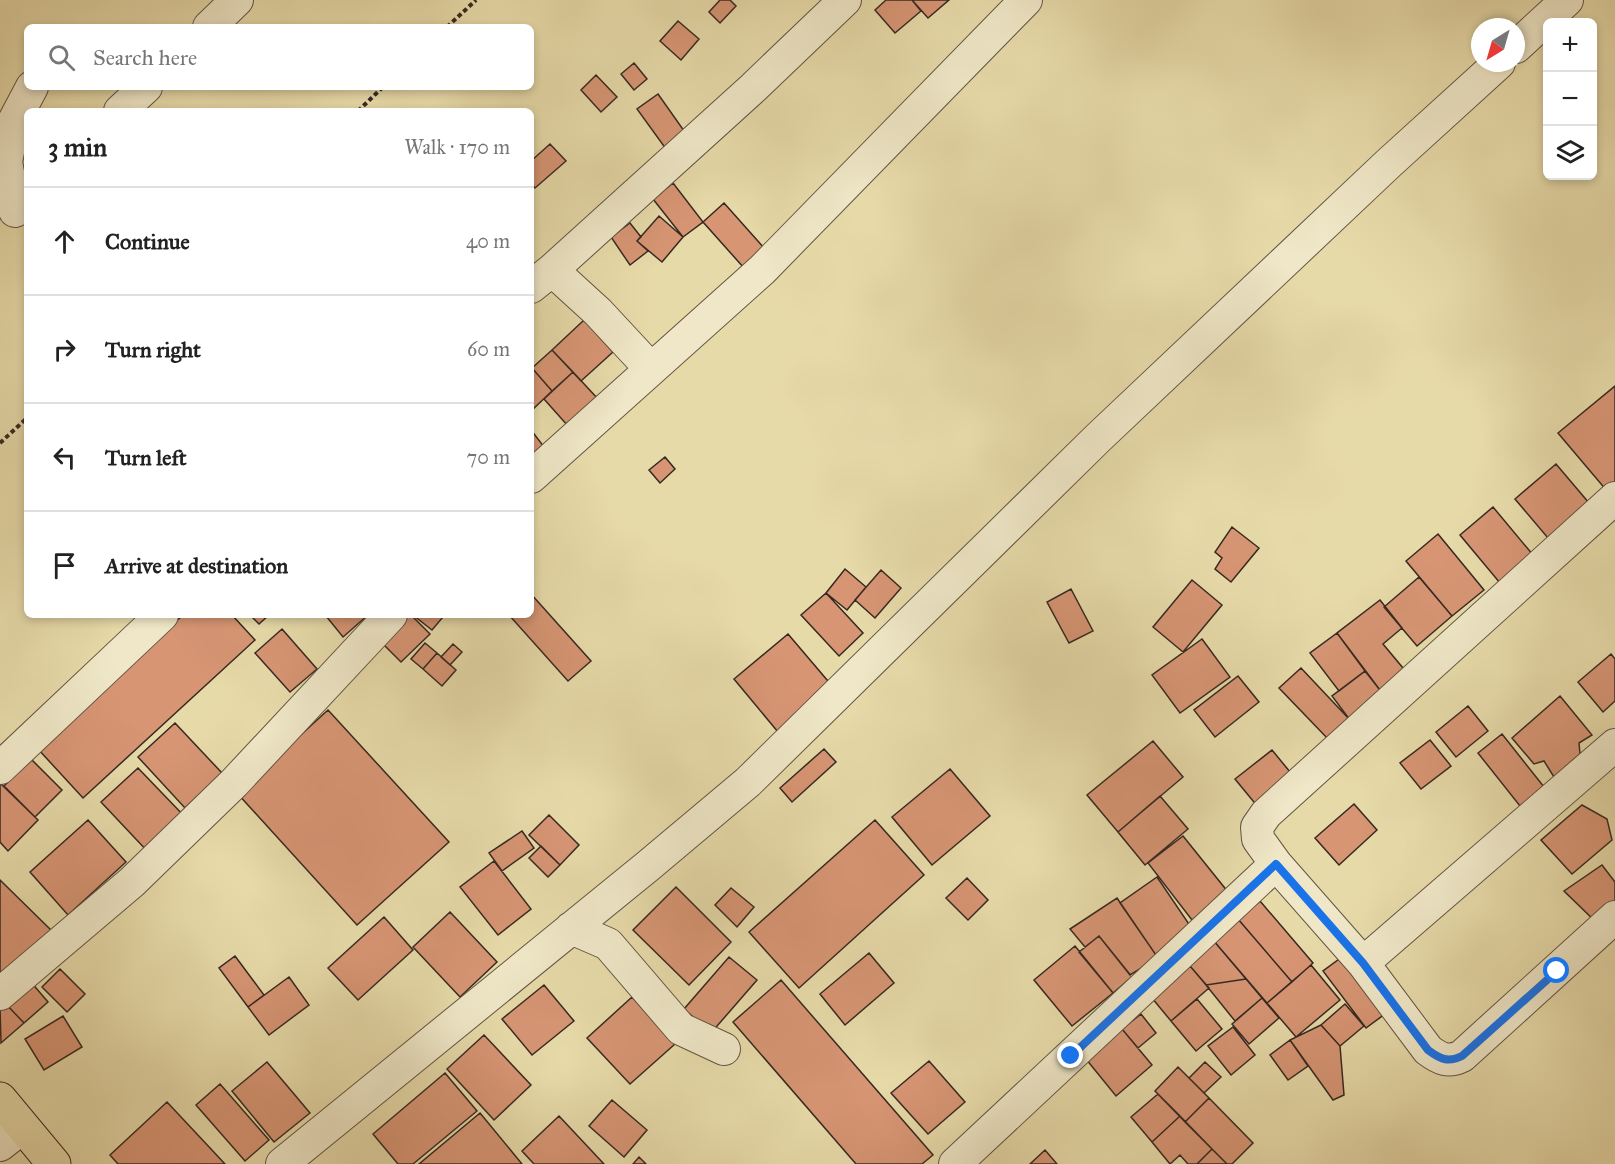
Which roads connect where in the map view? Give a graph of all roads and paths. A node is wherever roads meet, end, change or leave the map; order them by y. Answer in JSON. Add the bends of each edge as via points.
{"nodes":[{"id":1,"x":237,"y":0,"type":"edge"},
{"id":2,"x":476,"y":0,"type":"edge"},
{"id":3,"x":845,"y":0,"type":"edge"},
{"id":4,"x":1026,"y":0,"type":"edge"},
{"id":5,"x":1567,"y":0,"type":"edge"},
{"id":6,"x":1537,"y":13,"type":"edge"},
{"id":7,"x":212,"y":24,"type":"edge"},
{"id":8,"x":450,"y":24,"type":"edge"},
{"id":9,"x":1525,"y":32,"type":"edge"},
{"id":10,"x":1489,"y":72,"type":"edge"},
{"id":11,"x":30,"y":90,"type":"edge"},
{"id":12,"x":143,"y":90,"type":"edge"},
{"id":13,"x":380,"y":90,"type":"edge"},
{"id":14,"x":123,"y":108,"type":"edge"},
{"id":15,"x":361,"y":108,"type":"edge"},
{"id":16,"x":14,"y":212,"type":"edge"},
{"id":17,"x":541,"y":278,"type":"edge"},
{"id":18,"x":651,"y":369,"type":"junction"},
{"id":19,"x":24,"y":421,"type":"edge"},
{"id":20,"x":0,"y":443,"type":"edge"},
{"id":21,"x":534,"y":474,"type":"edge"},
{"id":22,"x":1615,"y":498,"type":"edge"},
{"id":23,"x":159,"y":618,"type":"edge"},
{"id":24,"x":388,"y":618,"type":"edge"},
{"id":25,"x":1615,"y":745,"type":"edge"},
{"id":26,"x":0,"y":768,"type":"edge"},
{"id":27,"x":1276,"y":864,"type":"junction"},
{"id":28,"x":1615,"y":917,"type":"edge"},
{"id":29,"x":571,"y":928,"type":"junction"},
{"id":30,"x":1363,"y":963,"type":"junction"},
{"id":31,"x":0,"y":994,"type":"edge"},
{"id":32,"x":724,"y":1049,"type":"dead end"},
{"id":33,"x":0,"y":1099,"type":"edge"},
{"id":34,"x":12,"y":1136,"type":"edge"},
{"id":35,"x":54,"y":1164,"type":"edge"},
{"id":36,"x":282,"y":1164,"type":"edge"},
{"id":37,"x":955,"y":1164,"type":"edge"}],
"edges":[{"from":1,"to":7,"type":"street"},
{"from":2,"to":8,"type":"path"},
{"from":3,"to":17,"type":"street"},
{"from":4,"to":18,"type":"street","via":[[762,270]]},
{"from":5,"to":6,"type":"street"},
{"from":6,"to":9,"type":"street"},
{"from":10,"to":29,"type":"street","via":[[1098,438],[748,782]]},
{"from":11,"to":16,"type":"street","via":[[14,121],[6,162]]},
{"from":12,"to":14,"type":"street"},
{"from":13,"to":15,"type":"path"},
{"from":17,"to":18,"type":"street","via":[[598,312]]},
{"from":18,"to":21,"type":"street"},
{"from":19,"to":20,"type":"path"},
{"from":22,"to":27,"type":"street","via":[[1266,814],[1257,826],[1258,839]]},
{"from":23,"to":26,"type":"street"},
{"from":24,"to":31,"type":"street","via":[[234,783],[140,873]]},
{"from":25,"to":30,"type":"street"},
{"from":27,"to":30,"type":"street"},
{"from":27,"to":37,"type":"street"},
{"from":28,"to":30,"type":"street","via":[[1454,1060],[1438,1058],[1428,1050]]},
{"from":29,"to":32,"type":"street","via":[[608,944],[681,1029]]},
{"from":29,"to":36,"type":"street"},
{"from":33,"to":34,"type":"highway"},
{"from":34,"to":35,"type":"highway"}]}
